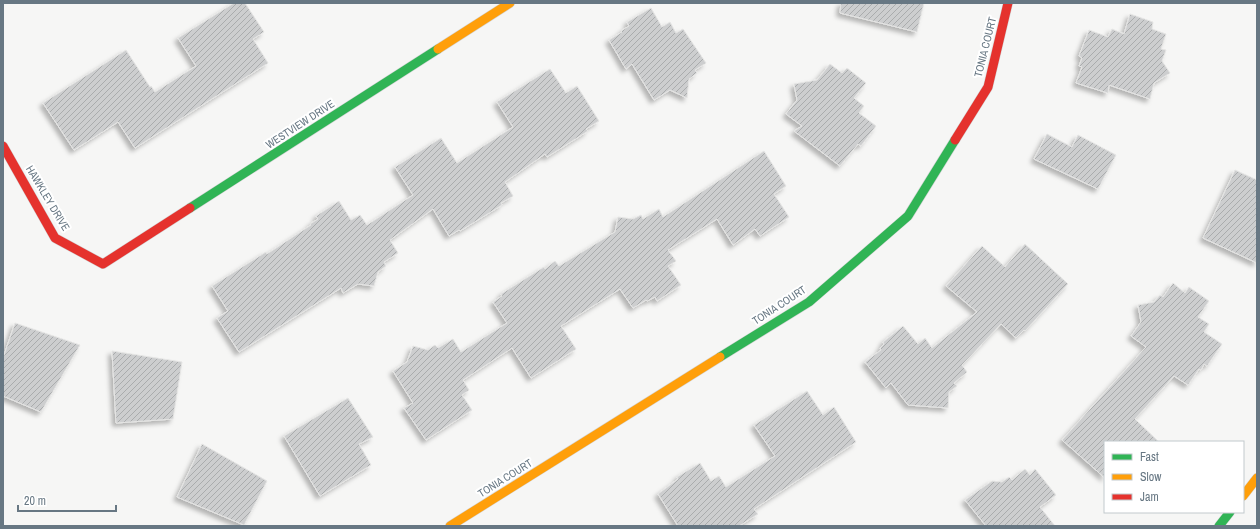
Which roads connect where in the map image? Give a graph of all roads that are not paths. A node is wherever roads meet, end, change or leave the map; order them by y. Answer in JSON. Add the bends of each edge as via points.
{"nodes":[{"id":1,"x":510,"y":3,"type":"edge"},
{"id":2,"x":1008,"y":3,"type":"edge"},
{"id":3,"x":3,"y":146,"type":"edge"},
{"id":4,"x":103,"y":264,"type":"joint"},
{"id":5,"x":1257,"y":478,"type":"edge"},
{"id":6,"x":1244,"y":495,"type":"edge"},
{"id":7,"x":1229,"y":513,"type":"edge"},
{"id":8,"x":450,"y":526,"type":"edge"},
{"id":9,"x":1219,"y":526,"type":"edge"}],
"edges":[{"from":1,"to":4,"type":"street","name":"WESTVIEW DRIVE"},
{"from":2,"to":8,"type":"street","name":"TONIA COURT","via":[[988,87],[908,216],[809,302]]},
{"from":3,"to":4,"type":"street","name":"HAWKLEY DRIVE","via":[[55,238]]},
{"from":5,"to":6,"type":"street"},
{"from":7,"to":9,"type":"street"}]}
